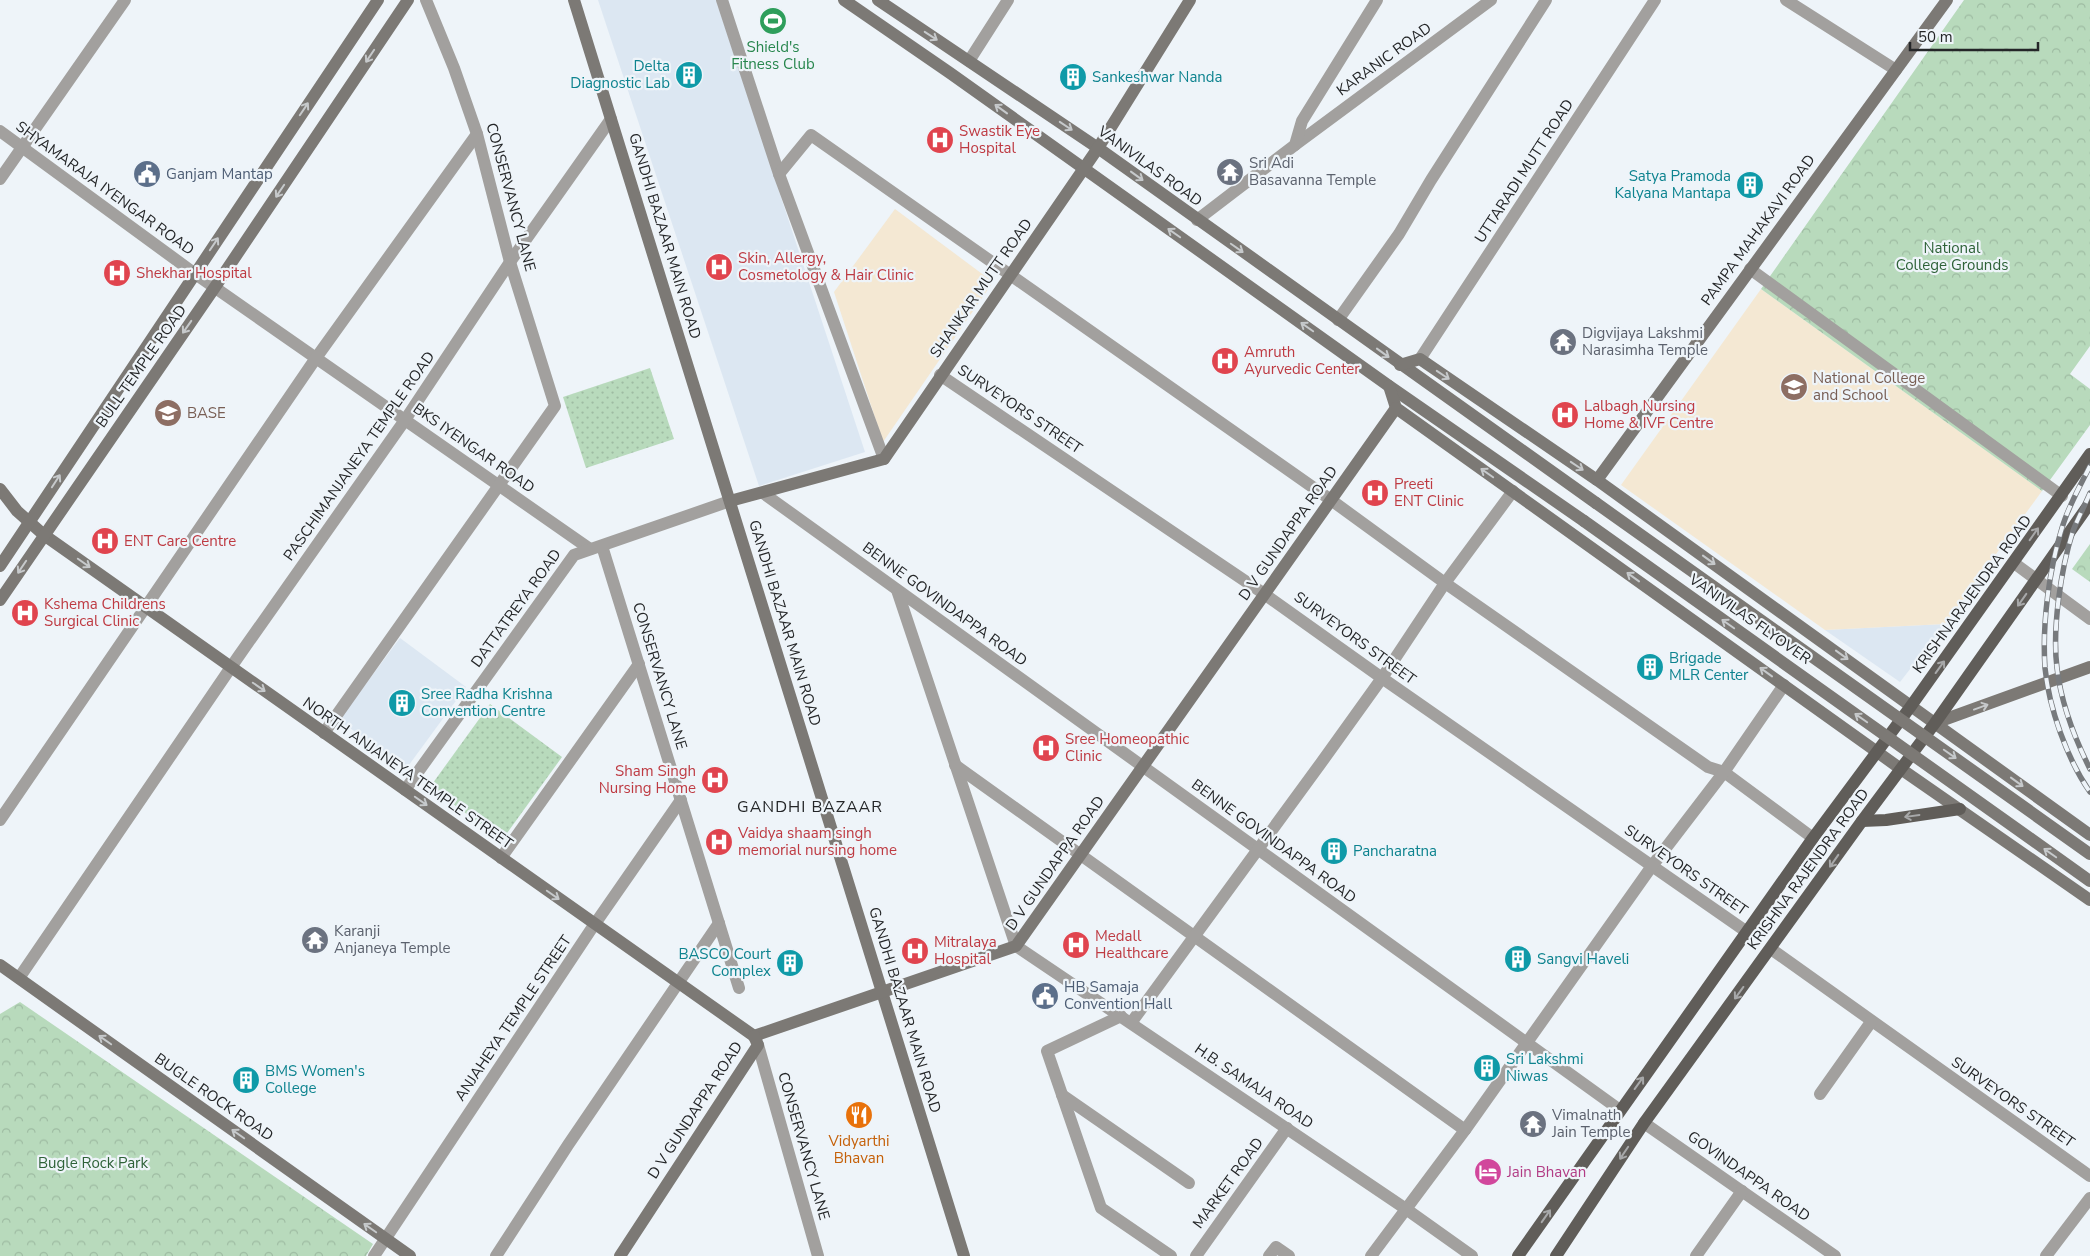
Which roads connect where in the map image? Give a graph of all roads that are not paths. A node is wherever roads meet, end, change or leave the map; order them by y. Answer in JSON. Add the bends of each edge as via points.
{"nodes":[{"id":1,"x":125,"y":0,"type":"edge"},
{"id":2,"x":378,"y":0,"type":"edge"},
{"id":3,"x":408,"y":0,"type":"edge"},
{"id":4,"x":426,"y":0,"type":"edge"},
{"id":5,"x":574,"y":0,"type":"edge"},
{"id":6,"x":722,"y":0,"type":"edge"},
{"id":7,"x":844,"y":0,"type":"edge"},
{"id":8,"x":878,"y":0,"type":"edge"},
{"id":9,"x":1008,"y":0,"type":"edge"},
{"id":10,"x":1190,"y":0,"type":"edge"},
{"id":11,"x":1377,"y":0,"type":"edge"},
{"id":12,"x":1491,"y":0,"type":"edge"},
{"id":13,"x":1546,"y":0,"type":"edge"},
{"id":14,"x":1655,"y":0,"type":"edge"},
{"id":15,"x":1786,"y":0,"type":"edge"},
{"id":16,"x":1947,"y":0,"type":"edge"},
{"id":17,"x":968,"y":61,"type":"junction"},
{"id":18,"x":1896,"y":70,"type":"junction"},
{"id":19,"x":611,"y":119,"type":"junction"},
{"id":20,"x":0,"y":132,"type":"edge"},
{"id":21,"x":477,"y":134,"type":"junction"},
{"id":22,"x":1296,"y":145,"type":"junction"},
{"id":23,"x":22,"y":147,"type":"junction"},
{"id":24,"x":1098,"y":148,"type":"junction"},
{"id":25,"x":1083,"y":168,"type":"junction"},
{"id":26,"x":779,"y":174,"type":"junction"},
{"id":27,"x":0,"y":179,"type":"edge"},
{"id":28,"x":1197,"y":220,"type":"junction"},
{"id":29,"x":510,"y":262,"type":"junction"},
{"id":30,"x":1750,"y":269,"type":"junction"},
{"id":31,"x":194,"y":273,"type":"junction"},
{"id":32,"x":1010,"y":274,"type":"junction"},
{"id":33,"x":215,"y":287,"type":"junction"},
{"id":34,"x":1338,"y":320,"type":"junction"},
{"id":35,"x":316,"y":358,"type":"junction"},
{"id":36,"x":1420,"y":359,"type":"junction"},
{"id":37,"x":1400,"y":365,"type":"junction"},
{"id":38,"x":940,"y":375,"type":"junction"},
{"id":39,"x":1389,"y":386,"type":"junction"},
{"id":40,"x":1396,"y":408,"type":"junction"},
{"id":41,"x":406,"y":420,"type":"junction"},
{"id":42,"x":2090,"y":454,"type":"edge"},
{"id":43,"x":884,"y":459,"type":"junction"},
{"id":44,"x":1597,"y":480,"type":"junction"},
{"id":45,"x":499,"y":485,"type":"junction"},
{"id":46,"x":0,"y":488,"type":"edge"},
{"id":47,"x":1512,"y":491,"type":"junction"},
{"id":48,"x":763,"y":493,"type":"junction"},
{"id":49,"x":2062,"y":496,"type":"junction"},
{"id":50,"x":1331,"y":500,"type":"junction"},
{"id":51,"x":730,"y":501,"type":"junction"},
{"id":52,"x":2090,"y":503,"type":"edge"},
{"id":53,"x":29,"y":522,"type":"junction"},
{"id":54,"x":44,"y":535,"type":"junction"},
{"id":55,"x":596,"y":547,"type":"junction"},
{"id":56,"x":2014,"y":563,"type":"junction"},
{"id":57,"x":0,"y":566,"type":"edge"},
{"id":58,"x":2036,"y":580,"type":"junction"},
{"id":59,"x":1444,"y":583,"type":"junction"},
{"id":60,"x":897,"y":590,"type":"junction"},
{"id":61,"x":1265,"y":594,"type":"junction"},
{"id":62,"x":0,"y":600,"type":"edge"},
{"id":63,"x":146,"y":607,"type":"junction"},
{"id":64,"x":2090,"y":619,"type":"edge"},
{"id":65,"x":639,"y":664,"type":"junction"},
{"id":66,"x":231,"y":667,"type":"junction"},
{"id":67,"x":2090,"y":667,"type":"edge"},
{"id":68,"x":1382,"y":678,"type":"junction"},
{"id":69,"x":1784,"y":685,"type":"junction"},
{"id":70,"x":1912,"y":706,"type":"junction"},
{"id":71,"x":1935,"y":723,"type":"junction"},
{"id":72,"x":324,"y":733,"type":"junction"},
{"id":73,"x":1877,"y":750,"type":"junction"},
{"id":74,"x":955,"y":765,"type":"junction"},
{"id":75,"x":1143,"y":767,"type":"junction"},
{"id":76,"x":1901,"y":769,"type":"junction"},
{"id":77,"x":1724,"y":772,"type":"junction"},
{"id":78,"x":405,"y":790,"type":"junction"},
{"id":79,"x":681,"y":800,"type":"junction"},
{"id":80,"x":1960,"y":809,"type":"junction"},
{"id":81,"x":0,"y":820,"type":"edge"},
{"id":82,"x":1862,"y":821,"type":"junction"},
{"id":83,"x":2090,"y":835,"type":"edge"},
{"id":84,"x":1813,"y":838,"type":"junction"},
{"id":85,"x":1258,"y":849,"type":"junction"},
{"id":86,"x":2090,"y":854,"type":"edge"},
{"id":87,"x":1081,"y":855,"type":"junction"},
{"id":88,"x":501,"y":858,"type":"junction"},
{"id":89,"x":1652,"y":866,"type":"junction"},
{"id":90,"x":2090,"y":882,"type":"edge"},
{"id":91,"x":2090,"y":900,"type":"edge"},
{"id":92,"x":719,"y":923,"type":"junction"},
{"id":93,"x":595,"y":924,"type":"junction"},
{"id":94,"x":1747,"y":932,"type":"junction"},
{"id":95,"x":1194,"y":936,"type":"junction"},
{"id":96,"x":1016,"y":946,"type":"junction"},
{"id":97,"x":1771,"y":949,"type":"junction"},
{"id":98,"x":0,"y":965,"type":"edge"},
{"id":99,"x":19,"y":978,"type":"junction"},
{"id":100,"x":678,"y":983,"type":"junction"},
{"id":101,"x":739,"y":988,"type":"dead end"},
{"id":102,"x":882,"y":992,"type":"junction"},
{"id":103,"x":1126,"y":1020,"type":"junction"},
{"id":104,"x":1871,"y":1022,"type":"junction"},
{"id":105,"x":756,"y":1040,"type":"junction"},
{"id":106,"x":1526,"y":1042,"type":"junction"},
{"id":107,"x":1820,"y":1094,"type":"dead end"},
{"id":108,"x":1062,"y":1095,"type":"junction"},
{"id":109,"x":1620,"y":1110,"type":"junction"},
{"id":110,"x":1644,"y":1123,"type":"junction"},
{"id":111,"x":1287,"y":1128,"type":"junction"},
{"id":112,"x":1465,"y":1130,"type":"junction"},
{"id":113,"x":2090,"y":1176,"type":"edge"},
{"id":114,"x":1189,"y":1183,"type":"dead end"},
{"id":115,"x":1742,"y":1191,"type":"junction"},
{"id":116,"x":2090,"y":1198,"type":"edge"},
{"id":117,"x":1406,"y":1208,"type":"junction"},
{"id":118,"x":386,"y":1239,"type":"junction"},
{"id":119,"x":374,"y":1256,"type":"edge"},
{"id":120,"x":410,"y":1256,"type":"edge"},
{"id":121,"x":496,"y":1256,"type":"edge"},
{"id":122,"x":620,"y":1256,"type":"edge"},
{"id":123,"x":818,"y":1256,"type":"edge"},
{"id":124,"x":964,"y":1256,"type":"edge"},
{"id":125,"x":1170,"y":1256,"type":"edge"},
{"id":126,"x":1196,"y":1256,"type":"edge"},
{"id":127,"x":1269,"y":1256,"type":"edge"},
{"id":128,"x":1289,"y":1256,"type":"edge"},
{"id":129,"x":1370,"y":1256,"type":"edge"},
{"id":130,"x":1472,"y":1256,"type":"edge"},
{"id":131,"x":1518,"y":1256,"type":"edge"},
{"id":132,"x":1556,"y":1256,"type":"edge"},
{"id":133,"x":1696,"y":1256,"type":"edge"},
{"id":134,"x":1835,"y":1256,"type":"edge"},
{"id":135,"x":2046,"y":1256,"type":"edge"}],
"edges":[{"from":1,"to":23,"type":"street"},
{"from":31,"to":2,"type":"main road","name":"BULL TEMPLE ROAD","one_way":true},
{"from":3,"to":33,"type":"main road","name":"BULL TEMPLE ROAD","one_way":true},
{"from":4,"to":21,"type":"street","name":"CONSERVANCY LANE"},
{"from":5,"to":19,"type":"main road","name":"GANDHI BAZAAR MAIN ROAD"},
{"from":6,"to":26,"type":"street"},
{"from":25,"to":7,"type":"main road","one_way":true},
{"from":8,"to":17,"type":"main road","name":"VANIVILAS ROAD","one_way":true},
{"from":9,"to":17,"type":"street"},
{"from":10,"to":24,"type":"main road","name":"SHANKAR MUTT ROAD"},
{"from":11,"to":22,"type":"street","name":"KARANIC ROAD","via":[[1302,121]]},
{"from":12,"to":22,"type":"street","name":"KARANIC ROAD"},
{"from":13,"to":34,"type":"street","via":[[1399,234]]},
{"from":14,"to":36,"type":"street","name":"UTTARADI MUTT ROAD"},
{"from":15,"to":18,"type":"street"},
{"from":16,"to":18,"type":"main road","name":"PAMPA MAHAKAVI ROAD"},
{"from":17,"to":24,"type":"main road","name":"VANIVILAS ROAD","one_way":true},
{"from":18,"to":30,"type":"main road","name":"PAMPA MAHAKAVI ROAD"},
{"from":19,"to":29,"type":"street","name":"PASCHIMANJANEYA TEMPLE ROAD"},
{"from":19,"to":51,"type":"main road","name":"GANDHI BAZAAR MAIN ROAD"},
{"from":20,"to":23,"type":"street","name":"SHYAMARAJA IYENGAR ROAD"},
{"from":21,"to":29,"type":"street","name":"CONSERVANCY LANE"},
{"from":21,"to":35,"type":"street"},
{"from":22,"to":28,"type":"street","name":"KARANIC ROAD"},
{"from":23,"to":27,"type":"street"},
{"from":23,"to":31,"type":"street","name":"SHYAMARAJA IYENGAR ROAD"},
{"from":24,"to":25,"type":"main road","name":"SHANKAR MUTT ROAD"},
{"from":24,"to":28,"type":"main road","name":"VANIVILAS ROAD","one_way":true},
{"from":25,"to":32,"type":"main road","name":"SHANKAR MUTT ROAD"},
{"from":39,"to":25,"type":"main road","one_way":true},
{"from":26,"to":32,"type":"street","via":[[811,135]]},
{"from":26,"to":43,"type":"street"},
{"from":28,"to":34,"type":"main road","name":"VANIVILAS ROAD","one_way":true},
{"from":29,"to":41,"type":"street","name":"PASCHIMANJANEYA TEMPLE ROAD"},
{"from":29,"to":45,"type":"street","name":"CONSERVANCY LANE","via":[[555,406]]},
{"from":30,"to":44,"type":"main road","name":"PAMPA MAHAKAVI ROAD"},
{"from":30,"to":49,"type":"street"},
{"from":31,"to":33,"type":"street","name":"SHYAMARAJA IYENGAR ROAD"},
{"from":53,"to":31,"type":"main road","name":"BULL TEMPLE ROAD","one_way":true},
{"from":32,"to":38,"type":"main road","name":"SHANKAR MUTT ROAD"},
{"from":32,"to":50,"type":"street"},
{"from":33,"to":35,"type":"street","name":"BKS IYENGAR ROAD"},
{"from":33,"to":54,"type":"main road","name":"BULL TEMPLE ROAD","one_way":true},
{"from":34,"to":37,"type":"main road","name":"VANIVILAS ROAD","one_way":true},
{"from":35,"to":41,"type":"street","name":"BKS IYENGAR ROAD"},
{"from":35,"to":63,"type":"street"},
{"from":36,"to":37,"type":"main road"},
{"from":36,"to":44,"type":"main road","one_way":true},
{"from":37,"to":86,"type":"main road","name":"VANIVILAS FLYOVER","one_way":true,"bridge":true},
{"from":38,"to":43,"type":"main road","name":"SHANKAR MUTT ROAD"},
{"from":38,"to":61,"type":"street","name":"SURVEYORS STREET"},
{"from":39,"to":40,"type":"main road"},
{"from":90,"to":39,"type":"main road","name":"VANIVILAS FLYOVER","one_way":true,"bridge":true},
{"from":47,"to":40,"type":"main road","one_way":true},
{"from":40,"to":50,"type":"main road","name":"D V GUNDAPPA ROAD"},
{"from":41,"to":45,"type":"street","name":"BKS IYENGAR ROAD"},
{"from":41,"to":66,"type":"street","name":"PASCHIMANJANEYA TEMPLE ROAD"},
{"from":42,"to":49,"type":"main road","name":"KRISHNARAJENDRA ROAD"},
{"from":43,"to":48,"type":"main road"},
{"from":44,"to":70,"type":"main road","one_way":true},
{"from":45,"to":55,"type":"street","name":"BKS IYENGAR ROAD"},
{"from":45,"to":72,"type":"street"},
{"from":46,"to":53,"type":"main road","name":"NORTH ANJANEYA TEMPLE STREET"},
{"from":47,"to":59,"type":"street"},
{"from":69,"to":47,"type":"main road","one_way":true},
{"from":48,"to":51,"type":"main road"},
{"from":48,"to":60,"type":"street","name":"BENNE GOVINDAPPA ROAD"},
{"from":56,"to":49,"type":"main road","name":"KRISHNARAJENDRA ROAD","one_way":true},
{"from":50,"to":59,"type":"street"},
{"from":50,"to":61,"type":"main road","name":"D V GUNDAPPA ROAD"},
{"from":51,"to":55,"type":"street","name":"DATTATREYA ROAD"},
{"from":51,"to":102,"type":"main road","name":"GANDHI BAZAAR MAIN ROAD"},
{"from":52,"to":58,"type":"main road","name":"KRISHNA RAJENDRA ROAD"},
{"from":53,"to":54,"type":"main road","name":"NORTH ANJANEYA TEMPLE STREET"},
{"from":53,"to":57,"type":"main road","name":"BULL TEMPLE ROAD"},
{"from":54,"to":62,"type":"main road","name":"BULL TEMPLE ROAD","one_way":true},
{"from":54,"to":63,"type":"main road","name":"NORTH ANJANEYA TEMPLE STREET","one_way":true},
{"from":55,"to":65,"type":"street","name":"CONSERVANCY LANE"},
{"from":55,"to":78,"type":"street","name":"DATTATREYA ROAD","via":[[574,555]]},
{"from":56,"to":58,"type":"street"},
{"from":70,"to":56,"type":"main road","name":"KRISHNARAJENDRA ROAD","one_way":true},
{"from":58,"to":64,"type":"street"},
{"from":58,"to":71,"type":"main road","name":"KRISHNA RAJENDRA ROAD","one_way":true},
{"from":59,"to":68,"type":"street"},
{"from":59,"to":77,"type":"street","via":[[1708,767]]},
{"from":60,"to":74,"type":"street"},
{"from":60,"to":75,"type":"street","name":"BENNE GOVINDAPPA ROAD"},
{"from":61,"to":68,"type":"street","name":"SURVEYORS STREET"},
{"from":61,"to":75,"type":"main road","name":"D V GUNDAPPA ROAD"},
{"from":63,"to":66,"type":"main road","name":"NORTH ANJANEYA TEMPLE STREET"},
{"from":63,"to":81,"type":"street"},
{"from":65,"to":79,"type":"street","name":"CONSERVANCY LANE"},
{"from":65,"to":88,"type":"street"},
{"from":66,"to":72,"type":"main road","name":"NORTH ANJANEYA TEMPLE STREET","one_way":true},
{"from":66,"to":99,"type":"street","name":"PASCHIMANJANEYA TEMPLE ROAD"},
{"from":71,"to":67,"type":"main road","one_way":true},
{"from":68,"to":85,"type":"street"},
{"from":68,"to":89,"type":"street","name":"SURVEYORS STREET"},
{"from":69,"to":73,"type":"main road"},
{"from":69,"to":77,"type":"street"},
{"from":70,"to":71,"type":"main road"},
{"from":70,"to":73,"type":"main road","name":"KRISHNARAJENDRA ROAD"},
{"from":71,"to":76,"type":"main road","name":"KRISHNA RAJENDRA ROAD"},
{"from":71,"to":83,"type":"main road","one_way":true},
{"from":72,"to":78,"type":"main road","name":"NORTH ANJANEYA TEMPLE STREET"},
{"from":73,"to":76,"type":"main road"},
{"from":73,"to":84,"type":"main road","name":"KRISHNA RAJENDRA ROAD"},
{"from":74,"to":87,"type":"street"},
{"from":74,"to":96,"type":"street"},
{"from":75,"to":85,"type":"street","name":"BENNE GOVINDAPPA ROAD"},
{"from":75,"to":87,"type":"main road","name":"D V GUNDAPPA ROAD"},
{"from":76,"to":80,"type":"main road"},
{"from":76,"to":82,"type":"main road","name":"KRISHNA RAJENDRA ROAD"},
{"from":77,"to":84,"type":"street"},
{"from":77,"to":89,"type":"street"},
{"from":78,"to":88,"type":"main road","name":"NORTH ANJANEYA TEMPLE STREET","one_way":true},
{"from":79,"to":92,"type":"street","name":"CONSERVANCY LANE"},
{"from":79,"to":93,"type":"street","name":"ANJAHEYA TEMPLE STREET"},
{"from":80,"to":82,"type":"main road","one_way":true},
{"from":80,"to":91,"type":"main road"},
{"from":82,"to":97,"type":"main road","name":"KRISHNA RAJENDRA ROAD","one_way":true},
{"from":84,"to":94,"type":"main road","name":"KRISHNA RAJENDRA ROAD"},
{"from":85,"to":95,"type":"street"},
{"from":85,"to":106,"type":"street","name":"BENNE GOVINDAPPA ROAD"},
{"from":87,"to":95,"type":"street"},
{"from":87,"to":96,"type":"main road","name":"D V GUNDAPPA ROAD"},
{"from":88,"to":93,"type":"main road","name":"NORTH ANJANEYA TEMPLE STREET","one_way":true},
{"from":89,"to":94,"type":"street","name":"SURVEYORS STREET"},
{"from":89,"to":106,"type":"street"},
{"from":92,"to":100,"type":"street"},
{"from":92,"to":101,"type":"street","name":"CONSERVANCY LANE"},
{"from":93,"to":100,"type":"main road","name":"NORTH ANJANEYA TEMPLE STREET"},
{"from":93,"to":118,"type":"street","name":"ANJAHEYA TEMPLE STREET"},
{"from":109,"to":94,"type":"main road","name":"KRISHNA RAJENDRA ROAD","one_way":true},
{"from":95,"to":103,"type":"street"},
{"from":95,"to":112,"type":"street"},
{"from":96,"to":102,"type":"main road","name":"D V GUNDAPPA ROAD"},
{"from":96,"to":103,"type":"street","name":"H.B. SAMAJA ROAD"},
{"from":97,"to":104,"type":"street","name":"SURVEYORS STREET"},
{"from":97,"to":110,"type":"main road","name":"KRISHNA RAJENDRA ROAD","one_way":true},
{"from":98,"to":99,"type":"main road","name":"BUGLE ROCK ROAD"},
{"from":118,"to":99,"type":"main road","name":"BUGLE ROCK ROAD","one_way":true},
{"from":100,"to":105,"type":"main road","name":"NORTH ANJANEYA TEMPLE STREET"},
{"from":100,"to":121,"type":"street"},
{"from":102,"to":105,"type":"main road","name":"D V GUNDAPPA ROAD"},
{"from":102,"to":124,"type":"main road","name":"GANDHI BAZAAR MAIN ROAD"},
{"from":103,"to":108,"type":"street","via":[[1047,1052]]},
{"from":103,"to":111,"type":"street","name":"H.B. SAMAJA ROAD"},
{"from":104,"to":107,"type":"street"},
{"from":104,"to":113,"type":"street","name":"SURVEYORS STREET"},
{"from":105,"to":122,"type":"main road","name":"D V GUNDAPPA ROAD"},
{"from":105,"to":123,"type":"street","name":"CONSERVANCY LANE"},
{"from":106,"to":109,"type":"street","name":"BENNE GOVINDAPPA ROAD"},
{"from":106,"to":112,"type":"street"},
{"from":108,"to":114,"type":"street"},
{"from":108,"to":125,"type":"street","via":[[1101,1208]]},
{"from":131,"to":109,"type":"main road","name":"KRISHNA RAJENDRA ROAD","one_way":true},
{"from":110,"to":115,"type":"street","name":"GOVINDAPPA ROAD"},
{"from":110,"to":132,"type":"main road","name":"KRISHNA RAJENDRA ROAD","one_way":true},
{"from":111,"to":117,"type":"street","name":"H.B. SAMAJA ROAD"},
{"from":111,"to":126,"type":"street","name":"MARKET ROAD"},
{"from":112,"to":117,"type":"street"},
{"from":115,"to":133,"type":"street"},
{"from":115,"to":134,"type":"street","name":"GOVINDAPPA ROAD"},
{"from":116,"to":135,"type":"street"},
{"from":117,"to":129,"type":"street"},
{"from":117,"to":130,"type":"street","name":"H.B. SAMAJA ROAD"},
{"from":118,"to":119,"type":"street","name":"ANJAHEYA TEMPLE STREET"},
{"from":118,"to":120,"type":"main road","name":"BUGLE ROCK ROAD"},
{"from":127,"to":128,"type":"street","via":[[1276,1246]]}]}
